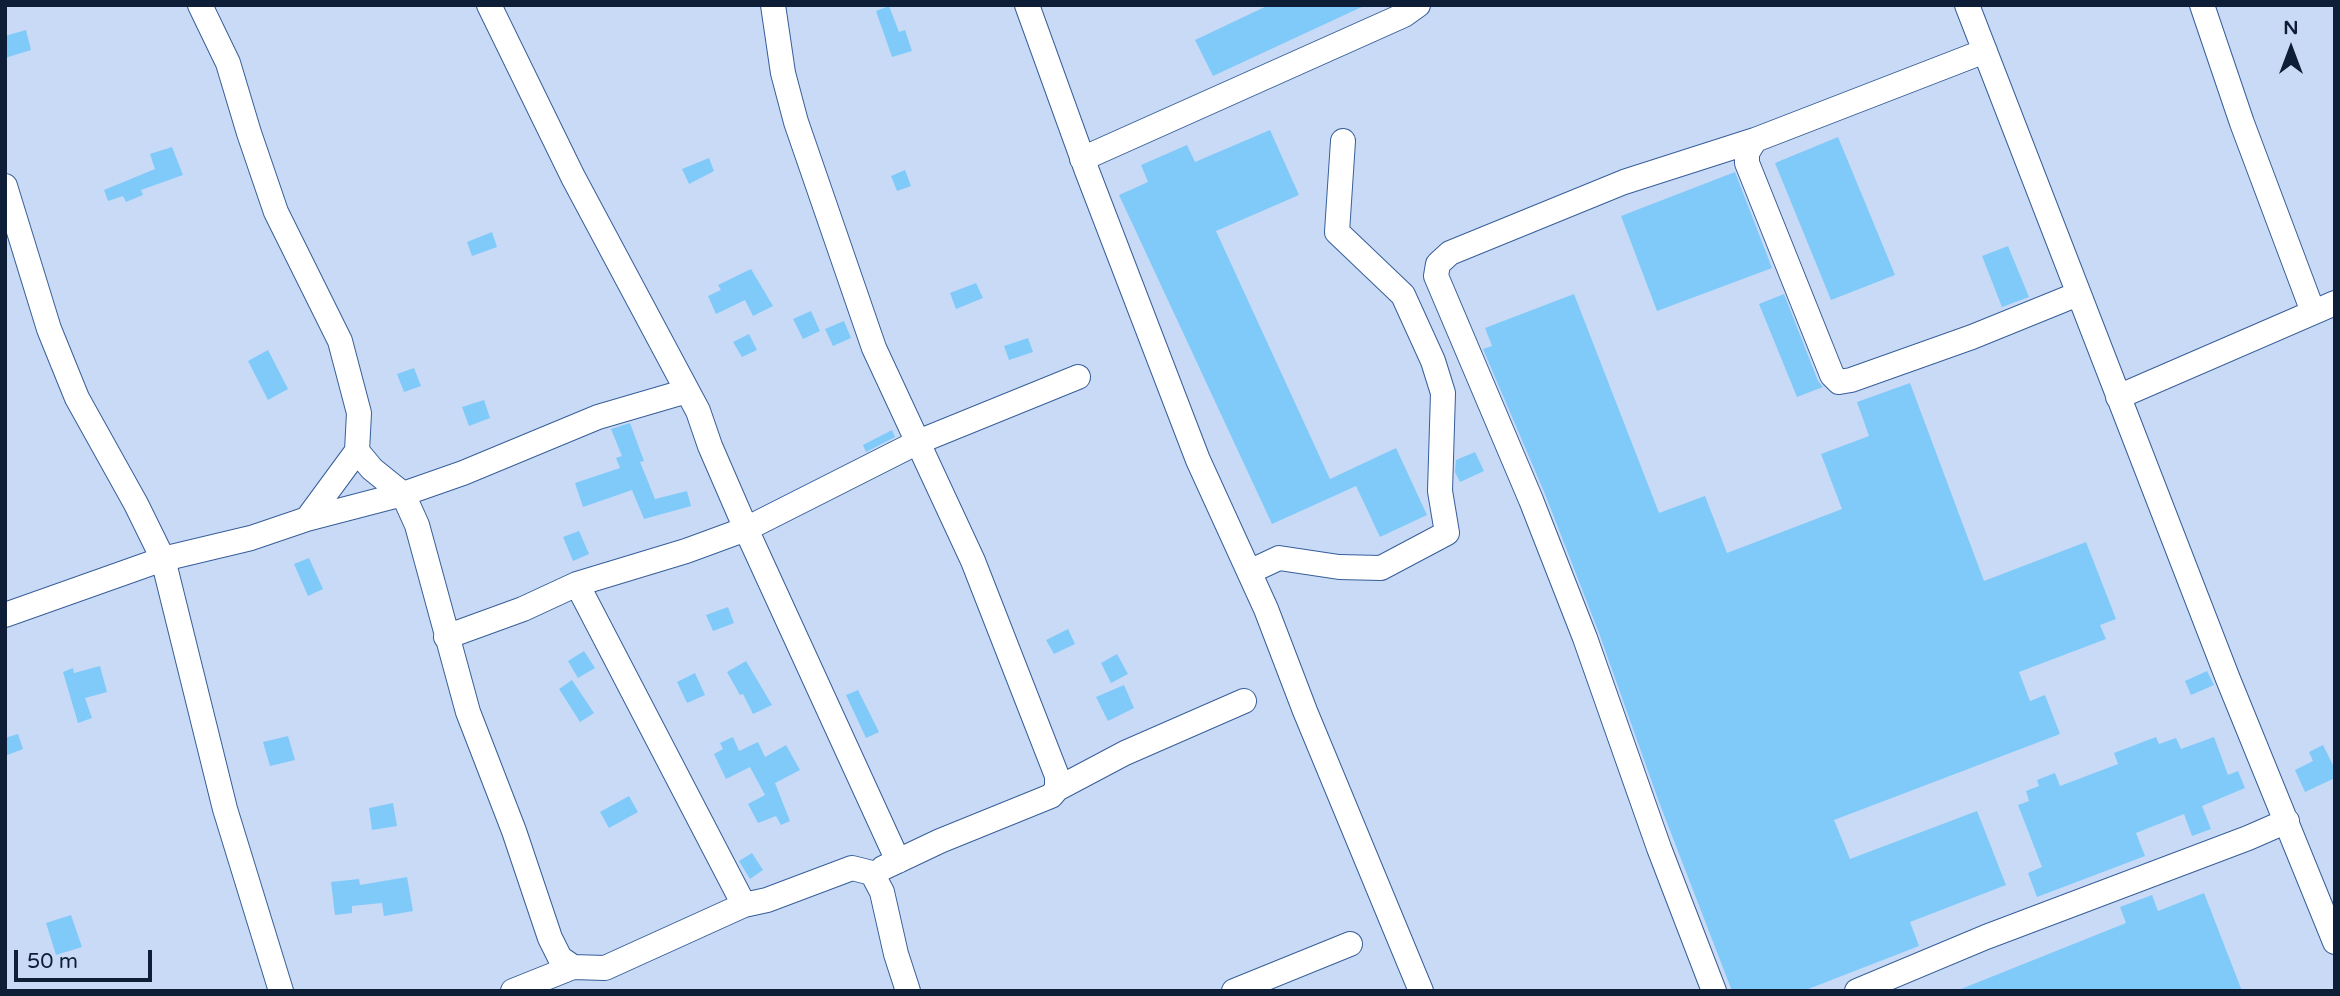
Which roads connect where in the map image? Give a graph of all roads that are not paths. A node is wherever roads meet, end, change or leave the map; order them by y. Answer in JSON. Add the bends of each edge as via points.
{"nodes":[{"id":1,"x":200,"y":5,"type":"edge"},
{"id":2,"x":489,"y":5,"type":"edge"},
{"id":3,"x":773,"y":5,"type":"edge"},
{"id":4,"x":1027,"y":5,"type":"edge"},
{"id":5,"x":1418,"y":5,"type":"edge"},
{"id":6,"x":1967,"y":5,"type":"edge"},
{"id":7,"x":2202,"y":5,"type":"edge"},
{"id":8,"x":1984,"y":51,"type":"junction"},
{"id":9,"x":1755,"y":139,"type":"junction"},
{"id":10,"x":1343,"y":141,"type":"dead end"},
{"id":11,"x":1082,"y":159,"type":"junction"},
{"id":12,"x":5,"y":186,"type":"edge"},
{"id":13,"x":2078,"y":294,"type":"junction"},
{"id":14,"x":2324,"y":307,"type":"edge"},
{"id":15,"x":1079,"y":377,"type":"dead end"},
{"id":16,"x":687,"y":391,"type":"junction"},
{"id":17,"x":2118,"y":397,"type":"junction"},
{"id":18,"x":918,"y":442,"type":"junction"},
{"id":19,"x":357,"y":451,"type":"junction"},
{"id":20,"x":403,"y":494,"type":"junction"},
{"id":21,"x":307,"y":519,"type":"junction"},
{"id":22,"x":746,"y":529,"type":"junction"},
{"id":23,"x":163,"y":559,"type":"junction"},
{"id":24,"x":1249,"y":572,"type":"junction"},
{"id":25,"x":577,"y":584,"type":"junction"},
{"id":26,"x":5,"y":615,"type":"edge"},
{"id":27,"x":446,"y":637,"type":"junction"},
{"id":28,"x":1244,"y":701,"type":"dead end"},
{"id":29,"x":1057,"y":789,"type":"junction"},
{"id":30,"x":2287,"y":821,"type":"junction"},
{"id":31,"x":898,"y":861,"type":"junction"},
{"id":32,"x":872,"y":873,"type":"junction"},
{"id":33,"x":744,"y":905,"type":"junction"},
{"id":34,"x":2335,"y":942,"type":"edge"},
{"id":35,"x":1350,"y":944,"type":"dead end"},
{"id":36,"x":573,"y":967,"type":"junction"},
{"id":37,"x":281,"y":991,"type":"edge"},
{"id":38,"x":513,"y":991,"type":"edge"},
{"id":39,"x":908,"y":991,"type":"edge"},
{"id":40,"x":1234,"y":991,"type":"edge"},
{"id":41,"x":1421,"y":991,"type":"edge"},
{"id":42,"x":1714,"y":991,"type":"edge"},
{"id":43,"x":1857,"y":991,"type":"edge"}],
"edges":[{"from":1,"to":19,"type":"street","via":[[228,63],[276,212],[340,341],[359,413]]},
{"from":2,"to":16,"type":"street","via":[[573,177]]},
{"from":3,"to":18,"type":"street","via":[[796,122],[874,348]]},
{"from":4,"to":11,"type":"street"},
{"from":5,"to":11,"type":"street"},
{"from":6,"to":8,"type":"street"},
{"from":7,"to":14,"type":"street","via":[[2242,123]]},
{"from":8,"to":9,"type":"street"},
{"from":8,"to":13,"type":"street"},
{"from":9,"to":13,"type":"street","via":[[1746,153],[1747,163],[1832,375],[1839,382],[1972,337]]},
{"from":9,"to":42,"type":"street","via":[[1623,182],[1450,253],[1438,264],[1436,276],[1580,626]]},
{"from":10,"to":24,"type":"street","via":[[1337,232],[1403,295],[1443,393],[1440,491],[1447,533],[1381,568],[1279,558]]},
{"from":11,"to":24,"type":"street","via":[[1198,460]]},
{"from":12,"to":23,"type":"street","via":[[40,304],[77,398]]},
{"from":13,"to":17,"type":"street"},
{"from":14,"to":17,"type":"street"},
{"from":15,"to":18,"type":"street"},
{"from":16,"to":20,"type":"street","via":[[598,417]]},
{"from":16,"to":22,"type":"street"},
{"from":17,"to":30,"type":"street"},
{"from":18,"to":22,"type":"street"},
{"from":18,"to":29,"type":"street","via":[[973,561],[1057,776]]},
{"from":19,"to":20,"type":"street"},
{"from":19,"to":21,"type":"street"},
{"from":20,"to":21,"type":"street"},
{"from":20,"to":27,"type":"street","via":[[417,525]]},
{"from":21,"to":23,"type":"street"},
{"from":22,"to":25,"type":"street"},
{"from":22,"to":31,"type":"street"},
{"from":23,"to":26,"type":"street"},
{"from":23,"to":37,"type":"street","via":[[225,809]]},
{"from":24,"to":41,"type":"street"},
{"from":25,"to":27,"type":"street"},
{"from":25,"to":33,"type":"street"},
{"from":27,"to":36,"type":"street","via":[[468,712],[550,938],[560,958]]},
{"from":28,"to":29,"type":"street","via":[[1125,753]]},
{"from":29,"to":31,"type":"street","via":[[1051,796]]},
{"from":30,"to":34,"type":"street"},
{"from":30,"to":43,"type":"street"},
{"from":31,"to":32,"type":"street"},
{"from":32,"to":33,"type":"street","via":[[852,868]]},
{"from":32,"to":39,"type":"street","via":[[882,892]]},
{"from":33,"to":36,"type":"street","via":[[605,968]]},
{"from":35,"to":40,"type":"street"},
{"from":36,"to":38,"type":"street"}]}
